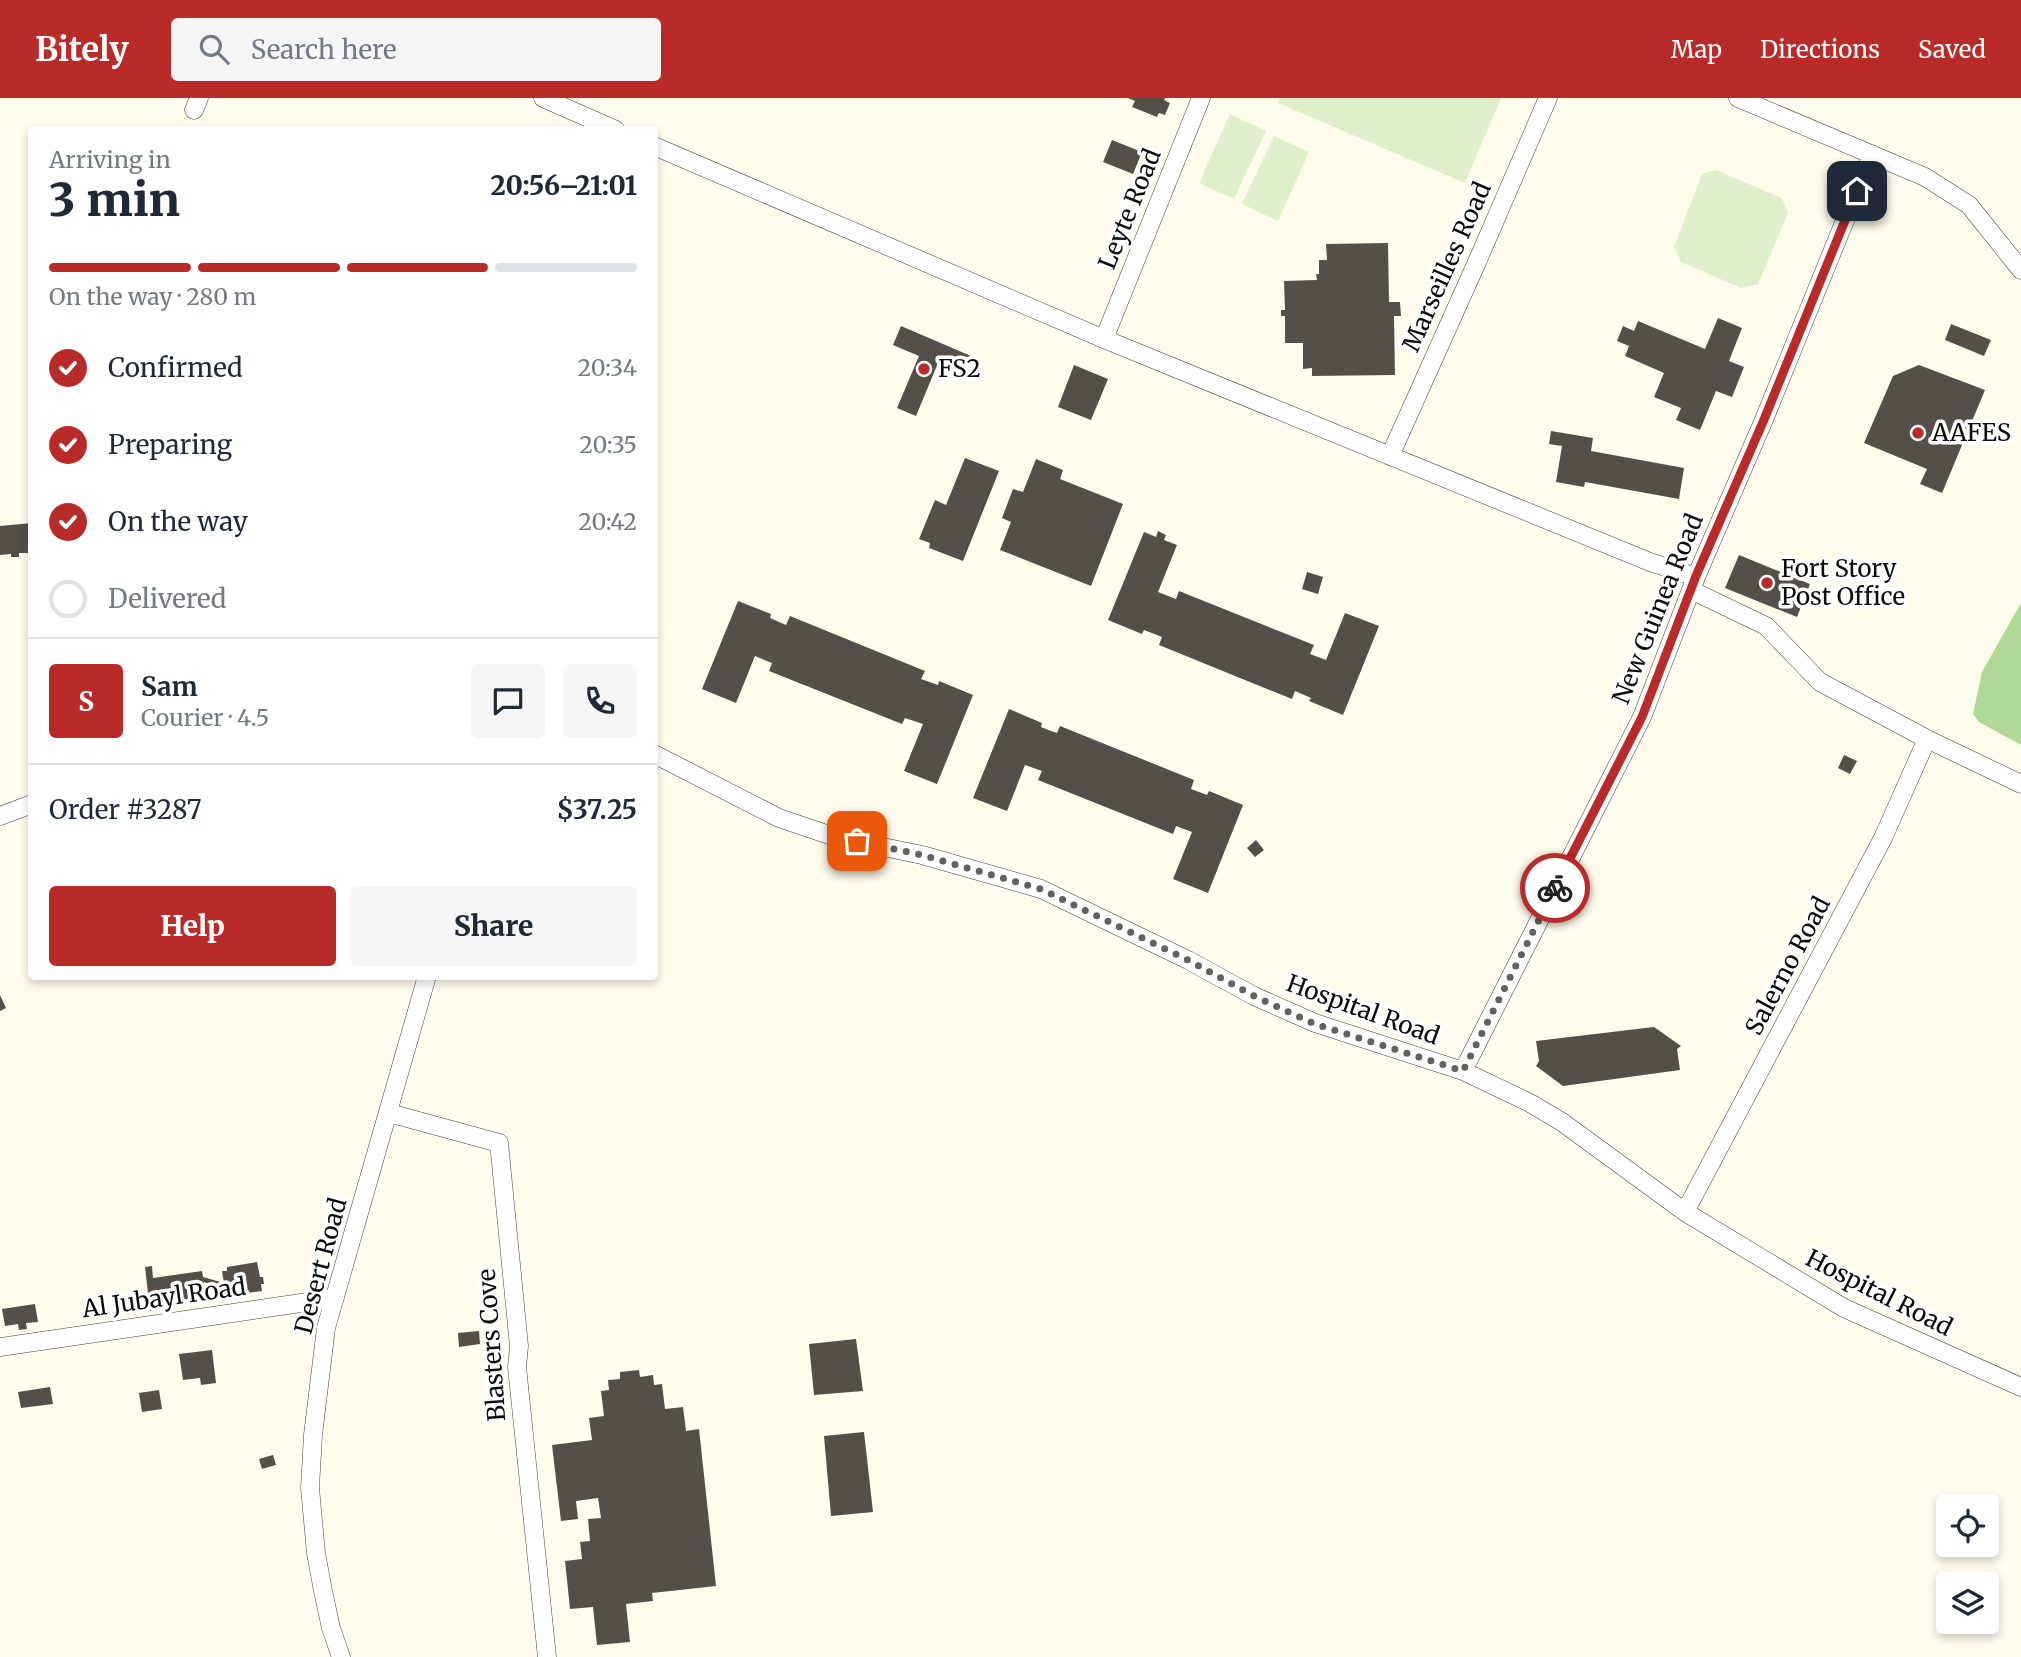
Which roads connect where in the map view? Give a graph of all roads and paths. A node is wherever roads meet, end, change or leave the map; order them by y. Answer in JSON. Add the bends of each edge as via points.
{"nodes":[{"id":1,"x":546,"y":98,"type":"edge"},
{"id":2,"x":1201,"y":98,"type":"edge"},
{"id":3,"x":1548,"y":98,"type":"edge"},
{"id":4,"x":1738,"y":98,"type":"edge"},
{"id":5,"x":607,"y":126,"type":"edge"},
{"id":6,"x":658,"y":148,"type":"edge"},
{"id":7,"x":1872,"y":154,"type":"junction"},
{"id":8,"x":2021,"y":270,"type":"edge"},
{"id":9,"x":1104,"y":339,"type":"junction"},
{"id":10,"x":1390,"y":456,"type":"junction"},
{"id":11,"x":1693,"y":583,"type":"junction"},
{"id":12,"x":1927,"y":739,"type":"junction"},
{"id":13,"x":658,"y":756,"type":"edge"},
{"id":14,"x":2021,"y":784,"type":"edge"},
{"id":15,"x":28,"y":806,"type":"edge"},
{"id":16,"x":0,"y":816,"type":"edge"},
{"id":17,"x":426,"y":980,"type":"edge"},
{"id":18,"x":1463,"y":1071,"type":"junction"},
{"id":19,"x":389,"y":1113,"type":"junction"},
{"id":20,"x":1685,"y":1212,"type":"junction"},
{"id":21,"x":335,"y":1298,"type":"junction"},
{"id":22,"x":0,"y":1347,"type":"edge"},
{"id":23,"x":2021,"y":1387,"type":"edge"},
{"id":24,"x":341,"y":1657,"type":"edge"},
{"id":25,"x":547,"y":1657,"type":"edge"}],
"edges":[{"from":1,"to":5,"type":"street"},
{"from":2,"to":9,"type":"street","name":"Leyte Road"},
{"from":3,"to":10,"type":"street","name":"Marseilles Road"},
{"from":4,"to":7,"type":"street"},
{"from":6,"to":9,"type":"street"},
{"from":7,"to":8,"type":"street","via":[[1925,177],[1969,205]]},
{"from":7,"to":11,"type":"street","name":"New Guinea Road"},
{"from":9,"to":10,"type":"street"},
{"from":10,"to":11,"type":"street"},
{"from":11,"to":12,"type":"street","via":[[1766,626],[1820,682]]},
{"from":11,"to":18,"type":"street","name":"New Guinea Road","via":[[1642,717]]},
{"from":12,"to":14,"type":"street"},
{"from":12,"to":20,"type":"street","name":"Salerno Road","via":[[1883,838]]},
{"from":13,"to":18,"type":"street","name":"Hospital Road","via":[[779,818],[835,837],[922,855],[1041,889],[1315,1024]]},
{"from":15,"to":16,"type":"street"},
{"from":17,"to":19,"type":"street","name":"Desert Road"},
{"from":18,"to":20,"type":"street","name":"Hospital Road","via":[[1562,1122]]},
{"from":19,"to":21,"type":"street","name":"Desert Road"},
{"from":19,"to":25,"type":"street","name":"Blasters Cove","via":[[499,1143]]},
{"from":20,"to":23,"type":"street","name":"Hospital Road","via":[[1844,1308]]},
{"from":21,"to":22,"type":"street","name":"Al Jubayl Road"},
{"from":21,"to":24,"type":"street","name":"Desert Road","via":[[326,1328],[310,1488],[316,1553]]}]}
